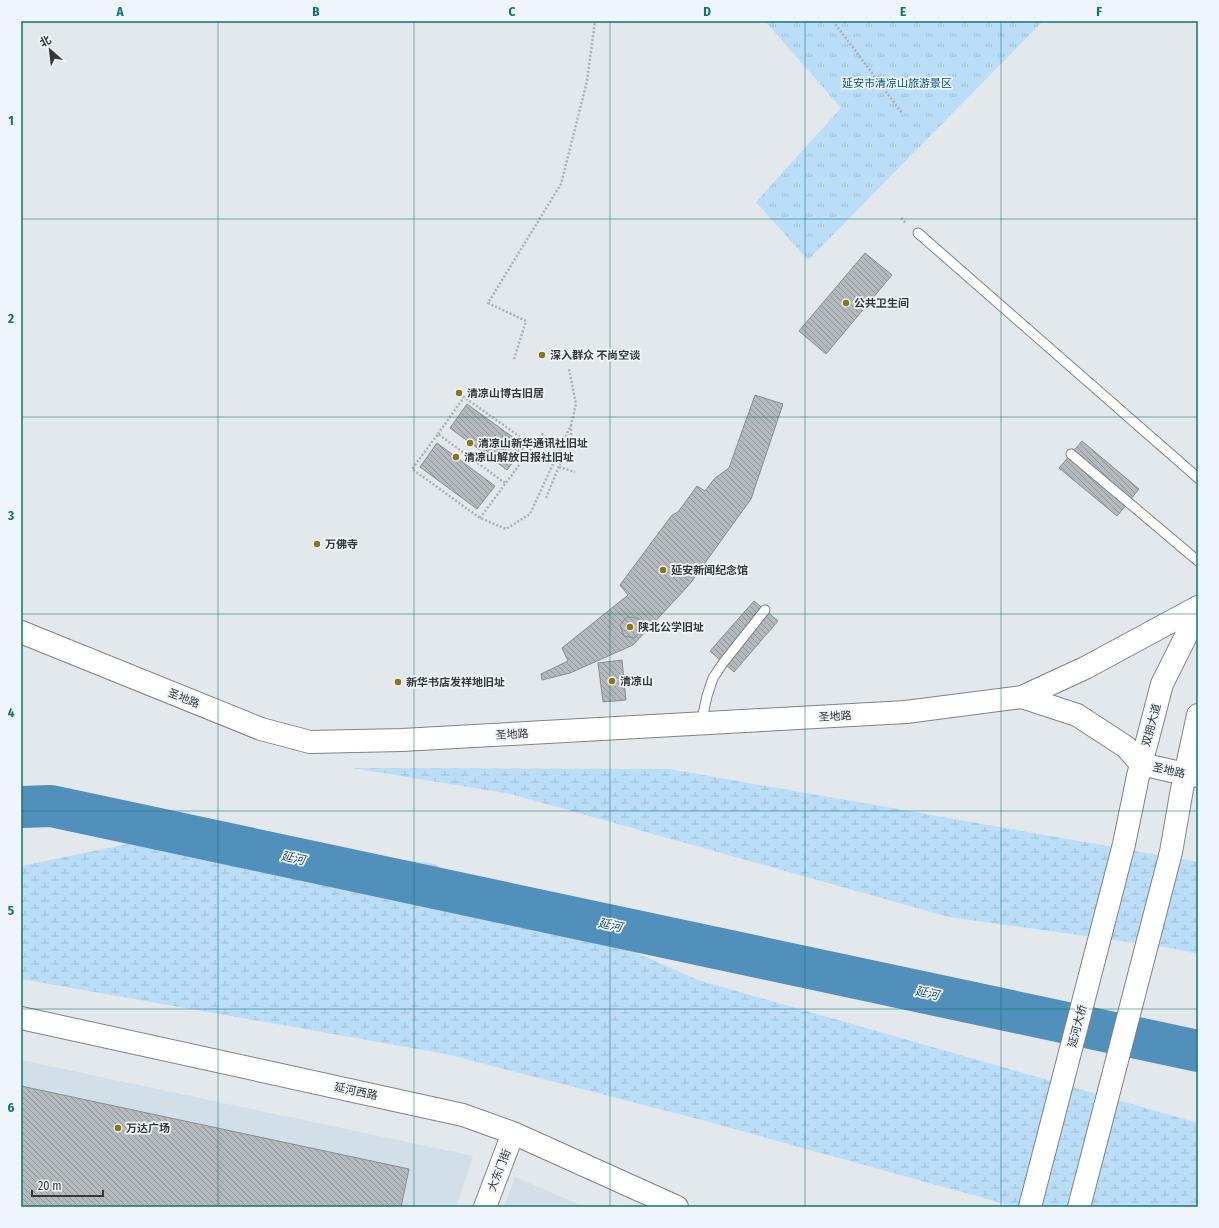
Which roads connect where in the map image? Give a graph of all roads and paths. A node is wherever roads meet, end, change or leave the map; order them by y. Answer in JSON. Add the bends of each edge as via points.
{"nodes":[{"id":1,"x":595,"y":21,"type":"edge"},
{"id":2,"x":833,"y":21,"type":"edge"},
{"id":3,"x":902,"y":113,"type":"dead end"},
{"id":4,"x":918,"y":233,"type":"dead end"},
{"id":5,"x":514,"y":359,"type":"dead end"},
{"id":6,"x":569,"y":369,"type":"dead end"},
{"id":7,"x":570,"y":425,"type":"junction"},
{"id":8,"x":438,"y":434,"type":"junction"},
{"id":9,"x":533,"y":446,"type":"junction"},
{"id":10,"x":560,"y":447,"type":"junction"},
{"id":11,"x":1071,"y":454,"type":"dead end"},
{"id":12,"x":559,"y":467,"type":"junction"},
{"id":13,"x":575,"y":472,"type":"dead end"},
{"id":14,"x":1198,"y":478,"type":"edge"},
{"id":15,"x":505,"y":483,"type":"junction"},
{"id":16,"x":546,"y":498,"type":"dead end"},
{"id":17,"x":480,"y":518,"type":"junction"},
{"id":18,"x":1198,"y":561,"type":"edge"},
{"id":19,"x":1198,"y":607,"type":"edge"},
{"id":20,"x":765,"y":610,"type":"dead end"},
{"id":21,"x":1198,"y":612,"type":"edge"},
{"id":22,"x":21,"y":632,"type":"edge"},
{"id":23,"x":1022,"y":697,"type":"junction"},
{"id":24,"x":1198,"y":715,"type":"edge"},
{"id":25,"x":701,"y":724,"type":"junction"},
{"id":26,"x":1141,"y":764,"type":"junction"},
{"id":27,"x":1192,"y":775,"type":"edge"},
{"id":28,"x":1124,"y":844,"type":"joint"},
{"id":29,"x":21,"y":1018,"type":"edge"},
{"id":30,"x":513,"y":1133,"type":"junction"},
{"id":31,"x":485,"y":1207,"type":"edge"},
{"id":32,"x":677,"y":1207,"type":"edge"},
{"id":33,"x":1030,"y":1207,"type":"edge"},
{"id":34,"x":1079,"y":1207,"type":"edge"}],
"edges":[{"from":1,"to":5,"type":"path","via":[[588,81],[561,184],[488,302],[526,321]]},
{"from":2,"to":3,"type":"path"},
{"from":4,"to":14,"type":"lane"},
{"from":6,"to":7,"type":"path","via":[[576,404]]},
{"from":7,"to":10,"type":"path"},
{"from":7,"to":12,"type":"path","via":[[571,437]]},
{"from":8,"to":9,"type":"path","via":[[464,397]]},
{"from":8,"to":15,"type":"path"},
{"from":8,"to":17,"type":"path","via":[[412,469]]},
{"from":9,"to":10,"type":"path","via":[[542,434]]},
{"from":9,"to":15,"type":"path"},
{"from":10,"to":17,"type":"path","via":[[530,514],[506,529]]},
{"from":11,"to":18,"type":"lane"},
{"from":12,"to":13,"type":"path"},
{"from":12,"to":16,"type":"path"},
{"from":15,"to":17,"type":"path"},
{"from":19,"to":23,"type":"main road","via":[[1085,668]]},
{"from":20,"to":25,"type":"lane","via":[[713,678]]},
{"from":21,"to":26,"type":"main road","name":"双拥大道","via":[[1162,684]]},
{"from":22,"to":25,"type":"main road","name":"圣地路","via":[[261,729],[310,742],[402,740]]},
{"from":23,"to":25,"type":"main road","name":"圣地路","via":[[906,712]]},
{"from":23,"to":26,"type":"main road","via":[[1078,715],[1126,747]]},
{"from":24,"to":27,"type":"main road"},
{"from":26,"to":27,"type":"main road","name":"圣地路"},
{"from":26,"to":28,"type":"main road","name":"双拥大道"},
{"from":27,"to":34,"type":"main road"},
{"from":28,"to":33,"type":"main road","name":"延河大桥"},
{"from":29,"to":30,"type":"main road","name":"延河西路","via":[[463,1115]]},
{"from":30,"to":31,"type":"main road","name":"大东门街"},
{"from":30,"to":32,"type":"main road","name":"延河西路"}]}
